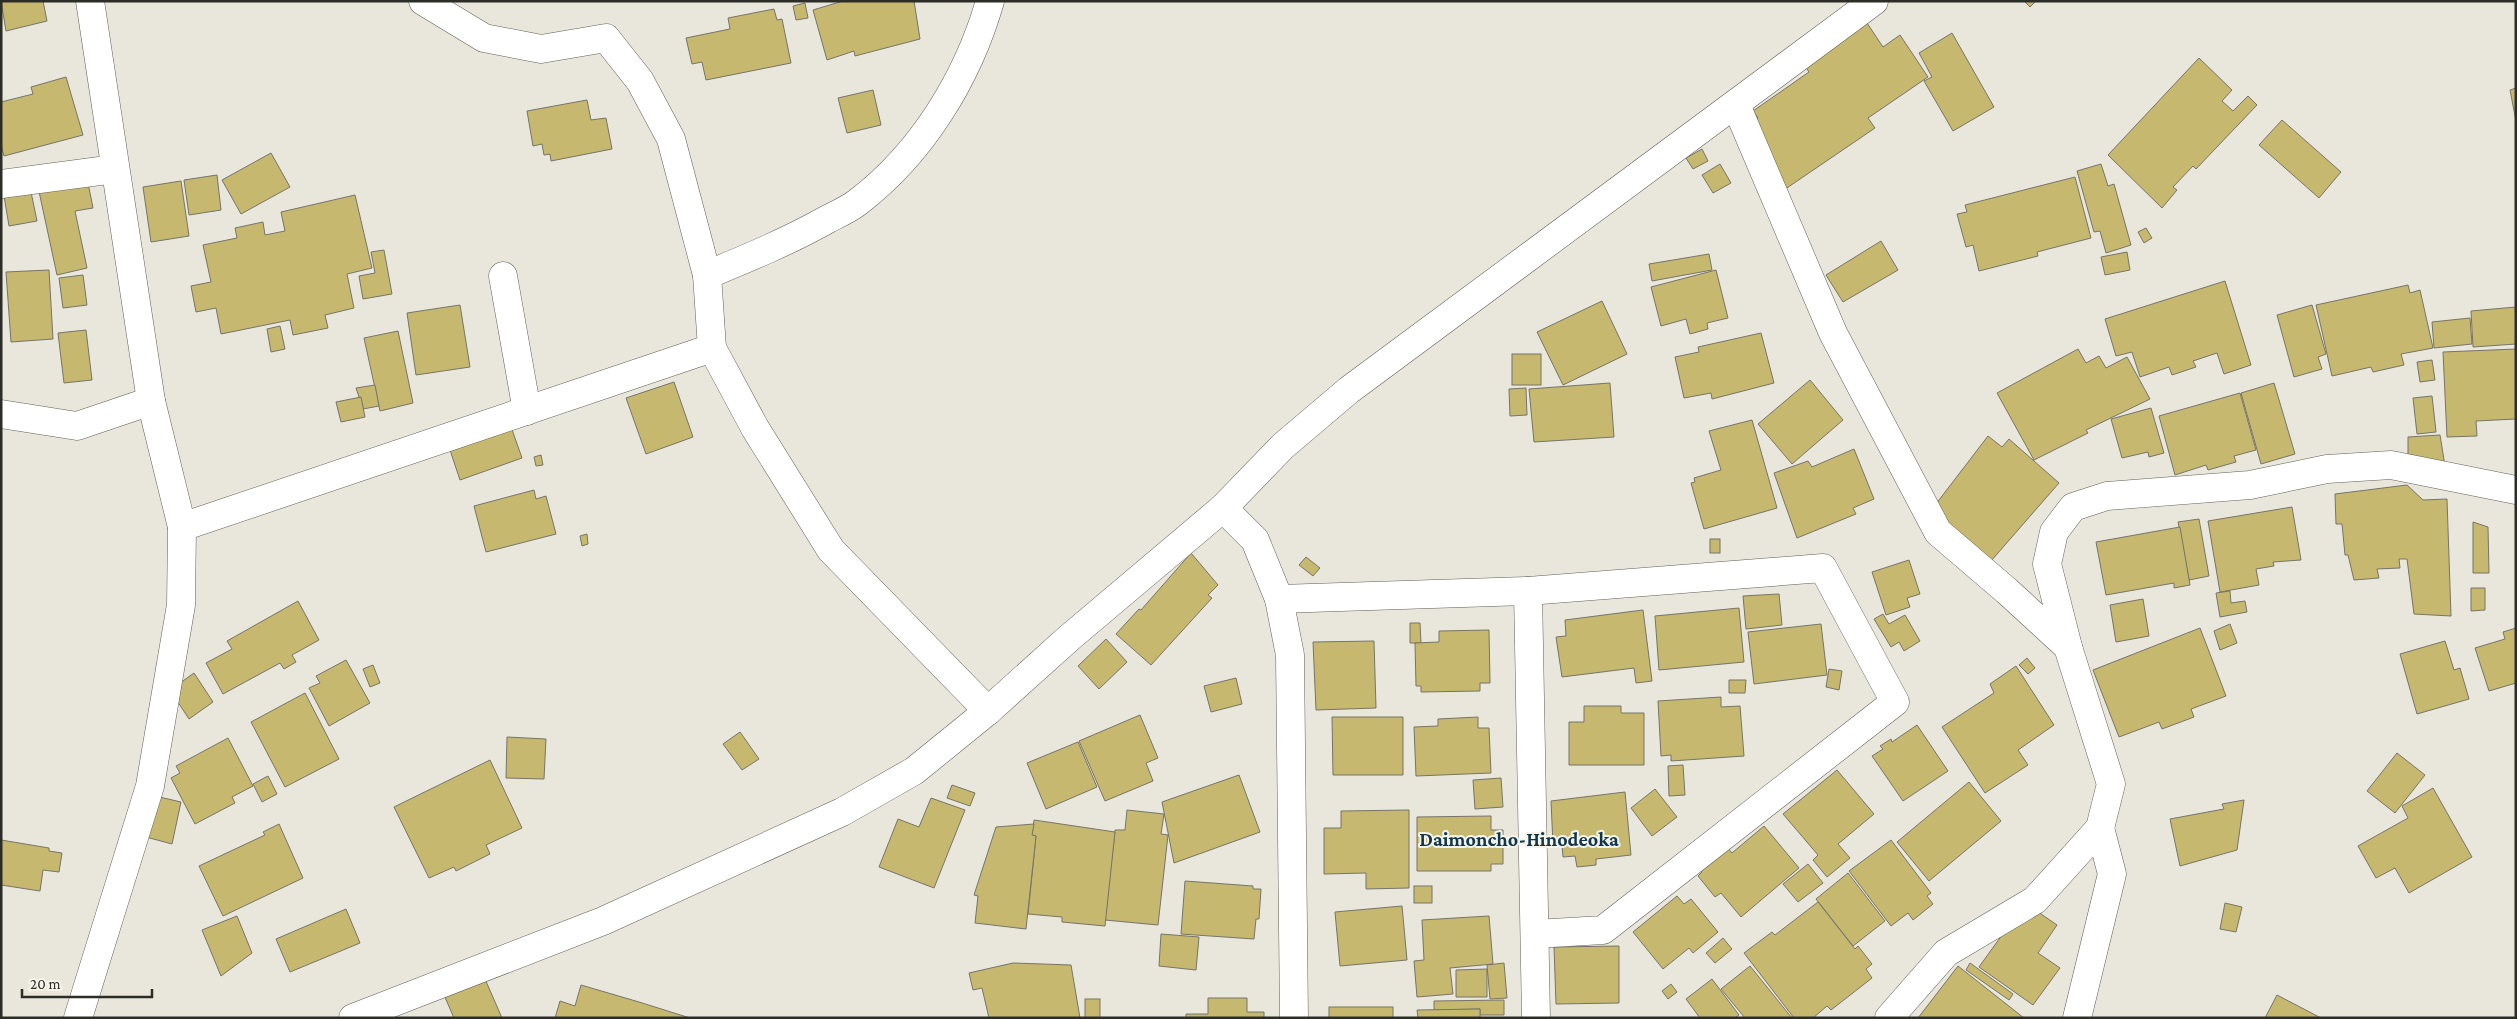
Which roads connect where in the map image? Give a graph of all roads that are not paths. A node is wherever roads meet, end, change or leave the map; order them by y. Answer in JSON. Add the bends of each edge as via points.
{"nodes":[{"id":1,"x":90,"y":1,"type":"edge"},
{"id":2,"x":423,"y":1,"type":"edge"},
{"id":3,"x":990,"y":1,"type":"edge"},
{"id":4,"x":1874,"y":1,"type":"edge"},
{"id":5,"x":1736,"y":105,"type":"junction"},
{"id":6,"x":115,"y":169,"type":"junction"},
{"id":7,"x":1,"y":184,"type":"edge"},
{"id":8,"x":707,"y":275,"type":"junction"},
{"id":9,"x":503,"y":276,"type":"dead end"},
{"id":10,"x":712,"y":348,"type":"junction"},
{"id":11,"x":151,"y":400,"type":"junction"},
{"id":12,"x":527,"y":411,"type":"junction"},
{"id":13,"x":1,"y":414,"type":"edge"},
{"id":14,"x":2516,"y":490,"type":"edge"},
{"id":15,"x":1222,"y":508,"type":"junction"},
{"id":16,"x":182,"y":527,"type":"junction"},
{"id":17,"x":1528,"y":591,"type":"junction"},
{"id":18,"x":1279,"y":599,"type":"junction"},
{"id":19,"x":2068,"y":647,"type":"junction"},
{"id":20,"x":988,"y":712,"type":"junction"},
{"id":21,"x":2100,"y":828,"type":"junction"},
{"id":22,"x":1535,"y":934,"type":"junction"},
{"id":23,"x":78,"y":1018,"type":"edge"},
{"id":24,"x":353,"y":1018,"type":"edge"},
{"id":25,"x":1294,"y":1018,"type":"edge"},
{"id":26,"x":1536,"y":1018,"type":"edge"},
{"id":27,"x":1889,"y":1018,"type":"edge"},
{"id":28,"x":2077,"y":1018,"type":"edge"}],
"edges":[{"from":1,"to":6,"type":"street"},
{"from":2,"to":8,"type":"street","via":[[484,38],[541,48],[606,38],[640,81],[671,139]]},
{"from":3,"to":8,"type":"street","via":[[981,34],[938,116],[895,169],[857,203],[800,235]]},
{"from":4,"to":5,"type":"street"},
{"from":5,"to":15,"type":"street","via":[[1350,390],[1283,446]]},
{"from":5,"to":19,"type":"street","via":[[1833,333],[1938,532]]},
{"from":6,"to":7,"type":"street"},
{"from":6,"to":11,"type":"street"},
{"from":8,"to":10,"type":"street"},
{"from":9,"to":12,"type":"street"},
{"from":10,"to":12,"type":"street"},
{"from":10,"to":20,"type":"street","via":[[755,428],[831,550]]},
{"from":11,"to":13,"type":"street","via":[[77,426]]},
{"from":11,"to":16,"type":"street"},
{"from":12,"to":16,"type":"street"},
{"from":14,"to":19,"type":"street","via":[[2391,465],[2327,469],[2250,486],[2107,496],[2073,507],[2054,532],[2047,564]]},
{"from":15,"to":18,"type":"street","via":[[1255,540]]},
{"from":15,"to":20,"type":"street","via":[[1069,638]]},
{"from":16,"to":23,"type":"street","via":[[182,605],[150,786]]},
{"from":17,"to":18,"type":"street"},
{"from":17,"to":22,"type":"street"},
{"from":17,"to":22,"type":"street","via":[[1823,568],[1895,702],[1603,930]]},
{"from":18,"to":25,"type":"street","via":[[1290,655]]},
{"from":19,"to":21,"type":"street","via":[[2111,784]]},
{"from":20,"to":24,"type":"street","via":[[914,771],[842,812],[603,921]]},
{"from":21,"to":27,"type":"street","via":[[2035,900],[1946,953]]},
{"from":21,"to":28,"type":"street","via":[[2112,874]]},
{"from":22,"to":26,"type":"street"}]}
